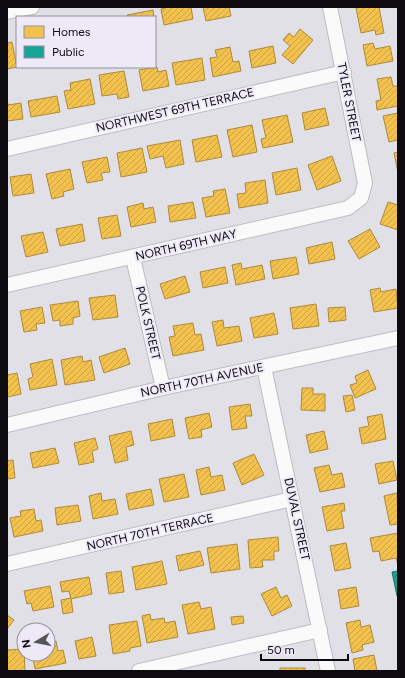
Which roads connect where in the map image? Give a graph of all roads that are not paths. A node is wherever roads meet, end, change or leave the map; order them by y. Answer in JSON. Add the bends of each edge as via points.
{"nodes":[{"id":1,"x":32,"y":7,"type":"edge"},
{"id":2,"x":330,"y":7,"type":"edge"},
{"id":3,"x":7,"y":12,"type":"edge"},
{"id":4,"x":344,"y":72,"type":"junction"},
{"id":5,"x":7,"y":148,"type":"edge"},
{"id":6,"x":361,"y":198,"type":"joint"},
{"id":7,"x":133,"y":258,"type":"junction"},
{"id":8,"x":7,"y":285,"type":"edge"},
{"id":9,"x":397,"y":341,"type":"edge"},
{"id":10,"x":264,"y":367,"type":"junction"},
{"id":11,"x":163,"y":388,"type":"junction"},
{"id":12,"x":7,"y":425,"type":"edge"},
{"id":13,"x":292,"y":499,"type":"junction"},
{"id":14,"x":7,"y":564,"type":"edge"},
{"id":15,"x":320,"y":630,"type":"junction"},
{"id":16,"x":139,"y":671,"type":"edge"},
{"id":17,"x":328,"y":671,"type":"edge"}],
"edges":[{"from":1,"to":3,"type":"street"},
{"from":2,"to":4,"type":"street","name":"TYLER STREET"},
{"from":4,"to":5,"type":"street","name":"NORTHWEST 69TH TERRACE"},
{"from":4,"to":6,"type":"street","name":"TYLER STREET","via":[[365,183]]},
{"from":6,"to":7,"type":"street","name":"NORTH 69TH WAY","via":[[348,208]]},
{"from":7,"to":8,"type":"street","name":"NORTH 69TH WAY"},
{"from":7,"to":11,"type":"street","name":"POLK STREET"},
{"from":9,"to":10,"type":"street","name":"NORTH 70TH AVENUE"},
{"from":10,"to":11,"type":"street","name":"NORTH 70TH AVENUE"},
{"from":10,"to":13,"type":"street","name":"DUVAL STREET"},
{"from":11,"to":12,"type":"street","name":"NORTH 70TH AVENUE"},
{"from":13,"to":14,"type":"street","name":"NORTH 70TH TERRACE"},
{"from":13,"to":15,"type":"street","name":"DUVAL STREET"},
{"from":15,"to":16,"type":"street"},
{"from":15,"to":17,"type":"street","name":"DUVAL STREET"}]}
